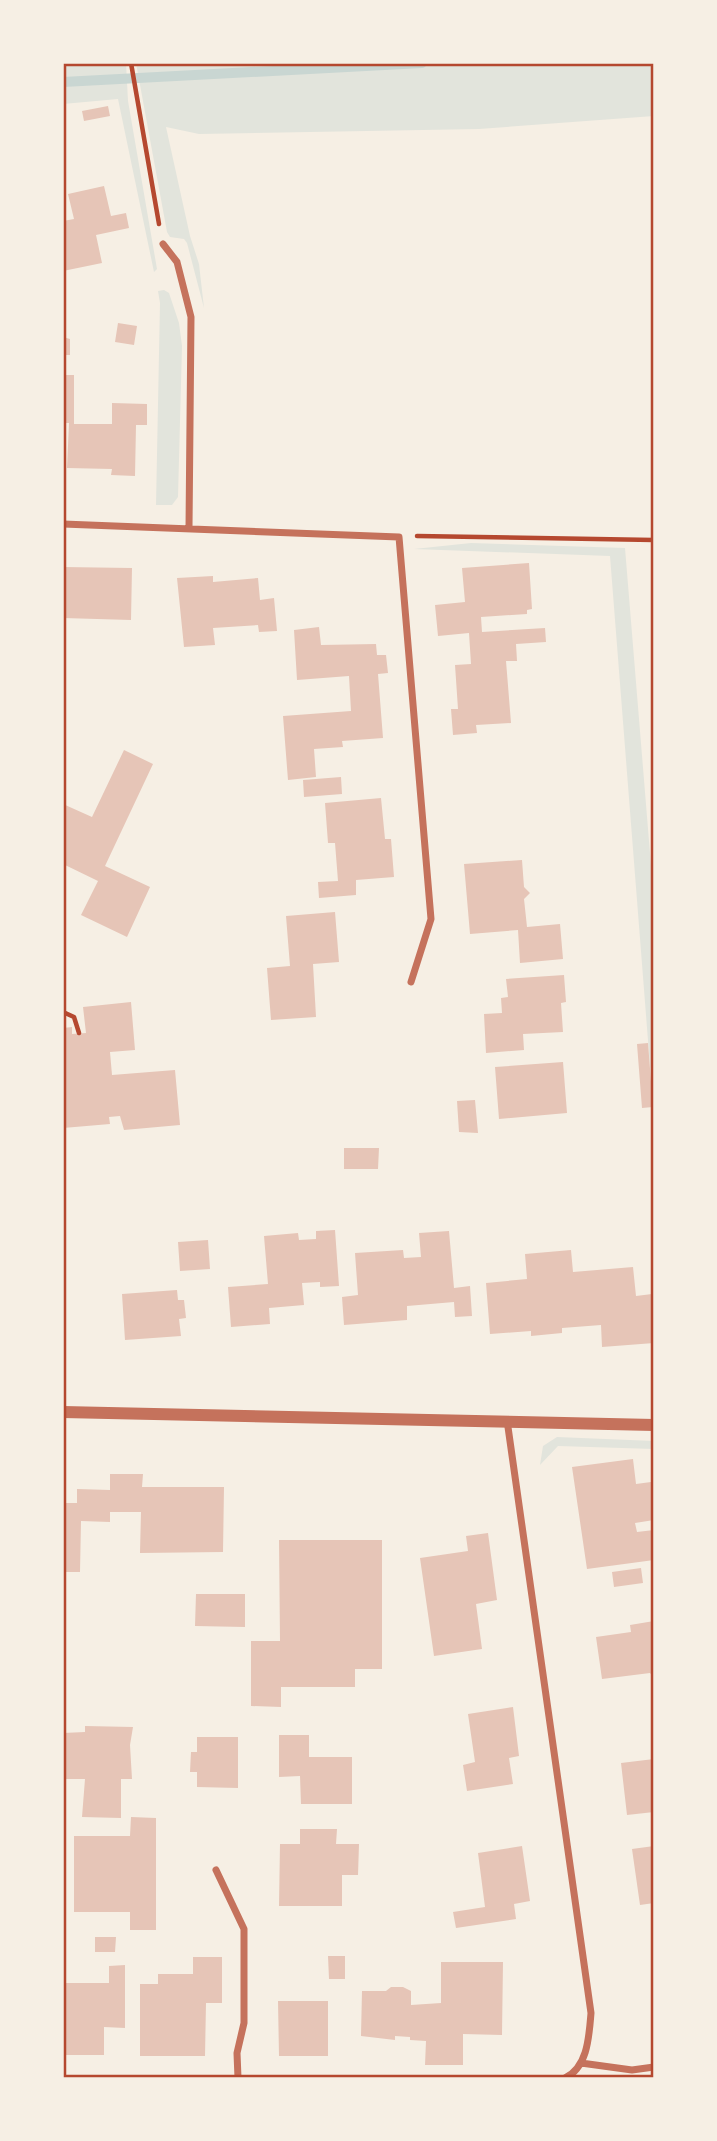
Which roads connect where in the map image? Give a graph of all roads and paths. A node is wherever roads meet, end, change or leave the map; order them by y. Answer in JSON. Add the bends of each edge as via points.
{"nodes":[{"id":1,"x":131,"y":63,"type":"edge"},
{"id":2,"x":163,"y":244,"type":"joint"},
{"id":3,"x":63,"y":523,"type":"edge"},
{"id":4,"x":189,"y":528,"type":"junction"},
{"id":5,"x":399,"y":537,"type":"junction"},
{"id":6,"x":654,"y":540,"type":"edge"},
{"id":7,"x":411,"y":982,"type":"dead end"},
{"id":8,"x":63,"y":1012,"type":"edge"},
{"id":9,"x":79,"y":1033,"type":"dead end"},
{"id":10,"x":63,"y":1412,"type":"edge"},
{"id":11,"x":507,"y":1420,"type":"junction"},
{"id":12,"x":654,"y":1425,"type":"edge"},
{"id":13,"x":216,"y":1870,"type":"dead end"},
{"id":14,"x":581,"y":2063,"type":"junction"},
{"id":15,"x":654,"y":2067,"type":"edge"},
{"id":16,"x":238,"y":2078,"type":"edge"},
{"id":17,"x":565,"y":2078,"type":"edge"}],
"edges":[{"from":1,"to":2,"type":"path"},
{"from":2,"to":4,"type":"street","via":[[177,262],[191,317]]},
{"from":3,"to":4,"type":"street"},
{"from":4,"to":5,"type":"street"},
{"from":5,"to":6,"type":"path","via":[[444,534]]},
{"from":5,"to":7,"type":"street","via":[[431,919]]},
{"from":8,"to":9,"type":"path","via":[[74,1017]]},
{"from":10,"to":11,"type":"street"},
{"from":11,"to":12,"type":"street"},
{"from":11,"to":14,"type":"street","via":[[591,2013]]},
{"from":13,"to":16,"type":"street","via":[[244,1929],[244,2023],[237,2053]]},
{"from":14,"to":15,"type":"street","via":[[632,2070]]},
{"from":14,"to":17,"type":"street"}]}
